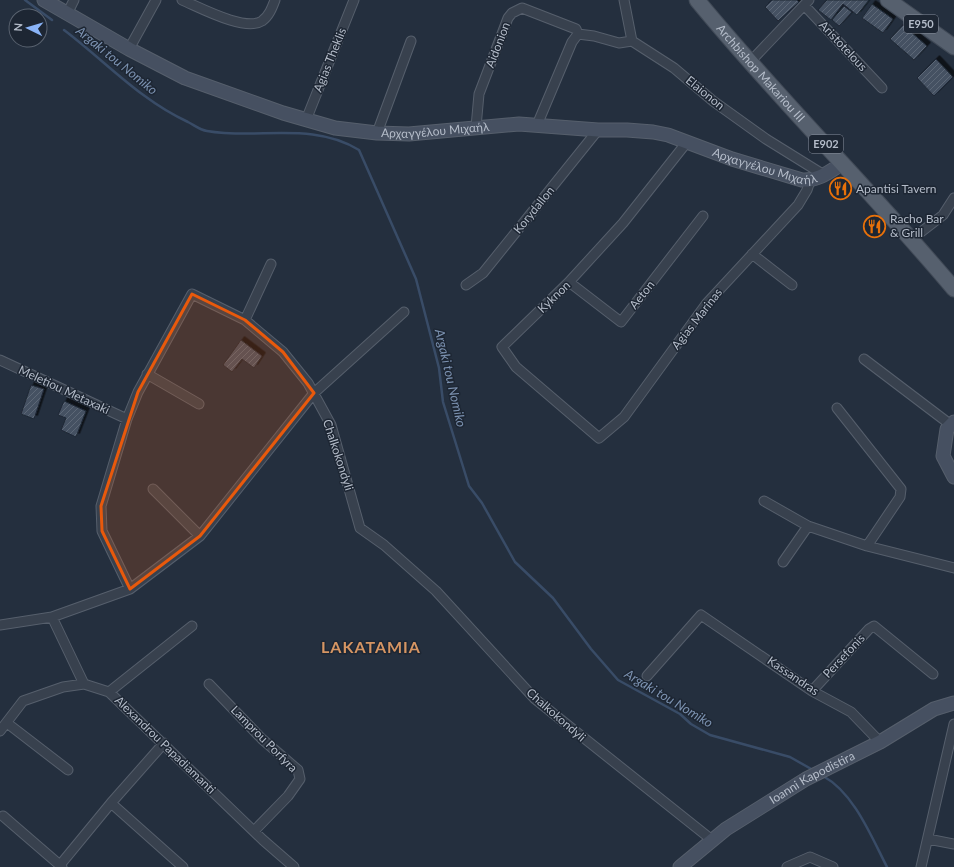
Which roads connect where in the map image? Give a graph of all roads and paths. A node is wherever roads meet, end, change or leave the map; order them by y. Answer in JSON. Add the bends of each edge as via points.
{"nodes":[{"id":1,"x":44,"y":0,"type":"edge"},
{"id":2,"x":74,"y":0,"type":"edge"},
{"id":3,"x":156,"y":0,"type":"edge"},
{"id":4,"x":182,"y":0,"type":"edge"},
{"id":5,"x":275,"y":0,"type":"edge"},
{"id":6,"x":354,"y":0,"type":"edge"},
{"id":7,"x":624,"y":0,"type":"edge"},
{"id":8,"x":697,"y":0,"type":"edge"},
{"id":9,"x":888,"y":0,"type":"edge"},
{"id":10,"x":904,"y":0,"type":"edge"},
{"id":11,"x":807,"y":2,"type":"edge"},
{"id":12,"x":67,"y":14,"type":"junction"},
{"id":13,"x":578,"y":34,"type":"junction"},
{"id":14,"x":954,"y":36,"type":"edge"},
{"id":15,"x":632,"y":41,"type":"junction"},
{"id":16,"x":411,"y":42,"type":"dead end"},
{"id":17,"x":954,"y":47,"type":"edge"},
{"id":18,"x":129,"y":48,"type":"junction"},
{"id":19,"x":750,"y":62,"type":"junction"},
{"id":20,"x":882,"y":88,"type":"dead end"},
{"id":21,"x":306,"y":120,"type":"junction"},
{"id":22,"x":536,"y":125,"type":"junction"},
{"id":23,"x":476,"y":127,"type":"junction"},
{"id":24,"x":598,"y":130,"type":"junction"},
{"id":25,"x":377,"y":133,"type":"junction"},
{"id":26,"x":687,"y":142,"type":"junction"},
{"id":27,"x":843,"y":163,"type":"junction"},
{"id":28,"x":824,"y":175,"type":"junction"},
{"id":29,"x":810,"y":180,"type":"junction"},
{"id":30,"x":954,"y":198,"type":"edge"},
{"id":31,"x":703,"y":216,"type":"dead end"},
{"id":32,"x":912,"y":239,"type":"junction"},
{"id":33,"x":752,"y":254,"type":"junction"},
{"id":34,"x":271,"y":264,"type":"dead end"},
{"id":35,"x":569,"y":282,"type":"junction"},
{"id":36,"x":466,"y":285,"type":"dead end"},
{"id":37,"x":792,"y":285,"type":"dead end"},
{"id":38,"x":954,"y":289,"type":"edge"},
{"id":39,"x":404,"y":312,"type":"dead end"},
{"id":40,"x":245,"y":320,"type":"junction"},
{"id":41,"x":864,"y":359,"type":"dead end"},
{"id":42,"x":0,"y":360,"type":"edge"},
{"id":43,"x":147,"y":374,"type":"junction"},
{"id":44,"x":314,"y":393,"type":"junction"},
{"id":45,"x":199,"y":404,"type":"dead end"},
{"id":46,"x":837,"y":408,"type":"dead end"},
{"id":47,"x":127,"y":419,"type":"junction"},
{"id":48,"x":953,"y":423,"type":"edge"},
{"id":49,"x":599,"y":438,"type":"joint"},
{"id":50,"x":954,"y":478,"type":"edge"},
{"id":51,"x":153,"y":490,"type":"dead end"},
{"id":52,"x":764,"y":501,"type":"dead end"},
{"id":53,"x":808,"y":526,"type":"junction"},
{"id":54,"x":200,"y":536,"type":"junction"},
{"id":55,"x":866,"y":546,"type":"junction"},
{"id":56,"x":783,"y":562,"type":"dead end"},
{"id":57,"x":954,"y":568,"type":"edge"},
{"id":58,"x":130,"y":589,"type":"junction"},
{"id":59,"x":52,"y":617,"type":"junction"},
{"id":60,"x":0,"y":625,"type":"edge"},
{"id":61,"x":192,"y":626,"type":"dead end"},
{"id":62,"x":933,"y":674,"type":"dead end"},
{"id":63,"x":647,"y":676,"type":"dead end"},
{"id":64,"x":84,"y":684,"type":"junction"},
{"id":65,"x":210,"y":684,"type":"dead end"},
{"id":66,"x":812,"y":691,"type":"junction"},
{"id":67,"x":109,"y":692,"type":"junction"},
{"id":68,"x":954,"y":703,"type":"edge"},
{"id":69,"x":7,"y":722,"type":"junction"},
{"id":70,"x":954,"y":724,"type":"edge"},
{"id":71,"x":0,"y":731,"type":"edge"},
{"id":72,"x":880,"y":742,"type":"junction"},
{"id":73,"x":164,"y":743,"type":"junction"},
{"id":74,"x":68,"y":770,"type":"dead end"},
{"id":75,"x":111,"y":803,"type":"junction"},
{"id":76,"x":3,"y":816,"type":"dead end"},
{"id":77,"x":254,"y":831,"type":"junction"},
{"id":78,"x":928,"y":839,"type":"junction"},
{"id":79,"x":712,"y":840,"type":"junction"},
{"id":80,"x":954,"y":844,"type":"edge"},
{"id":81,"x":61,"y":866,"type":"edge"},
{"id":82,"x":183,"y":867,"type":"edge"},
{"id":83,"x":294,"y":867,"type":"edge"},
{"id":84,"x":680,"y":867,"type":"edge"},
{"id":85,"x":787,"y":867,"type":"edge"},
{"id":86,"x":833,"y":867,"type":"edge"},
{"id":87,"x":921,"y":867,"type":"edge"}],
"edges":[{"from":1,"to":12,"type":"street","name":"Αρχαγγέλου Μιχαήλ"},
{"from":2,"to":12,"type":"street"},
{"from":3,"to":18,"type":"street"},
{"from":4,"to":5,"type":"street","via":[[234,21],[250,24],[263,20],[270,13]]},
{"from":6,"to":21,"type":"street","name":"Agias Theklis"},
{"from":7,"to":15,"type":"street"},
{"from":8,"to":19,"type":"main road","name":"Archbishop Makariou III","number":"E902"},
{"from":9,"to":17,"type":"main road","number":"E950"},
{"from":10,"to":14,"type":"main road","number":"E950"},
{"from":11,"to":19,"type":"street"},
{"from":11,"to":20,"type":"street","name":"Aristotelous"},
{"from":12,"to":18,"type":"street","name":"Αρχαγγέλου Μιχαήλ"},
{"from":13,"to":15,"type":"street","via":[[619,43]]},
{"from":13,"to":22,"type":"street","via":[[572,42]]},
{"from":13,"to":23,"type":"street","name":"Aidonion","via":[[576,29],[522,8],[512,13],[479,94]]},
{"from":15,"to":28,"type":"street","name":"Elaionon","via":[[674,68],[719,106],[766,139]]},
{"from":16,"to":25,"type":"street"},
{"from":18,"to":21,"type":"street","name":"Αρχαγγέλου Μιχαήλ","via":[[185,78]]},
{"from":19,"to":27,"type":"main road","name":"Archbishop Makariou III","number":"E902"},
{"from":21,"to":25,"type":"street","name":"Αρχαγγέλου Μιχαήλ","via":[[346,130]]},
{"from":22,"to":23,"type":"street","name":"Αρχαγγέλου Μιχαήλ"},
{"from":22,"to":24,"type":"street","name":"Αρχαγγέλου Μιχαήλ"},
{"from":23,"to":25,"type":"street","name":"Αρχαγγέλου Μιχαήλ","via":[[409,134]]},
{"from":24,"to":26,"type":"street","name":"Αρχαγγέλου Μιχαήλ","via":[[653,132]]},
{"from":24,"to":36,"type":"street","name":"Korydallon","via":[[484,273]]},
{"from":26,"to":29,"type":"street","name":"Αρχαγγέλου Μιχαήλ","via":[[739,161],[802,180]]},
{"from":26,"to":35,"type":"street","name":"Kyknon","via":[[623,223]]},
{"from":27,"to":28,"type":"street","name":"Αρχαγγέλου Μιχαήλ"},
{"from":27,"to":32,"type":"main road","name":"Archbishop Makariou III","number":"E902"},
{"from":28,"to":29,"type":"street","name":"Αρχαγγέλου Μιχαήλ"},
{"from":29,"to":33,"type":"street","name":"Agias Marinas","via":[[798,205]]},
{"from":30,"to":32,"type":"street","via":[[943,215]]},
{"from":31,"to":35,"type":"street","name":"Aeton","via":[[621,322]]},
{"from":32,"to":38,"type":"main road","name":"Archbishop Makariou III","number":"E902"},
{"from":33,"to":37,"type":"street"},
{"from":33,"to":49,"type":"street","name":"Agias Marinas","via":[[707,302],[624,417]]},
{"from":34,"to":40,"type":"street"},
{"from":35,"to":49,"type":"street","name":"Kyknon","via":[[502,347],[516,367]]},
{"from":39,"to":44,"type":"street"},
{"from":40,"to":43,"type":"street","name":"Chalkokondyli","via":[[192,294]]},
{"from":40,"to":44,"type":"street","name":"Chalkokondyli","via":[[283,352]]},
{"from":41,"to":48,"type":"street"},
{"from":42,"to":47,"type":"street","name":"Meletiou Metaxaki"},
{"from":43,"to":45,"type":"street"},
{"from":43,"to":47,"type":"street","name":"Chalkokondyli"},
{"from":44,"to":54,"type":"street"},
{"from":44,"to":79,"type":"street","name":"Chalkokondyli","via":[[332,425],[360,528],[384,545],[436,591],[535,699]]},
{"from":46,"to":55,"type":"street","via":[[901,489],[900,497]]},
{"from":47,"to":58,"type":"street","name":"Chalkokondyli","via":[[102,506],[102,531]]},
{"from":48,"to":50,"type":"street","via":[[948,429],[943,456]]},
{"from":51,"to":54,"type":"street"},
{"from":52,"to":53,"type":"street"},
{"from":53,"to":55,"type":"street"},
{"from":53,"to":56,"type":"street"},
{"from":54,"to":58,"type":"street"},
{"from":55,"to":57,"type":"street"},
{"from":58,"to":59,"type":"street"},
{"from":59,"to":60,"type":"street"},
{"from":59,"to":64,"type":"street"},
{"from":61,"to":67,"type":"street"},
{"from":62,"to":66,"type":"street","name":"Persefonis","via":[[874,626]]},
{"from":63,"to":66,"type":"street","name":"Kassandras","via":[[701,615]]},
{"from":64,"to":67,"type":"street","name":"Alexandrou Papadiamanti"},
{"from":64,"to":69,"type":"street","via":[[63,687],[23,701]]},
{"from":65,"to":77,"type":"street","name":"Lamprou Porfyra","via":[[262,739],[298,770],[300,779],[288,796]]},
{"from":66,"to":72,"type":"street","name":"Kassandras","via":[[850,712]]},
{"from":67,"to":73,"type":"street","name":"Alexandrou Papadiamanti"},
{"from":68,"to":72,"type":"street","name":"Ioanni Kapodistira","via":[[934,709]]},
{"from":69,"to":71,"type":"street"},
{"from":69,"to":74,"type":"street"},
{"from":70,"to":78,"type":"street"},
{"from":72,"to":79,"type":"street","name":"Ioanni Kapodistira","via":[[806,779]]},
{"from":73,"to":75,"type":"street"},
{"from":73,"to":77,"type":"street","name":"Alexandrou Papadiamanti"},
{"from":75,"to":81,"type":"street"},
{"from":75,"to":82,"type":"street"},
{"from":76,"to":81,"type":"street"},
{"from":77,"to":83,"type":"street","name":"Alexandrou Papadiamanti"},
{"from":78,"to":80,"type":"street"},
{"from":78,"to":87,"type":"street"},
{"from":79,"to":84,"type":"street","name":"Ioanni Kapodistira"},
{"from":85,"to":86,"type":"street","via":[[810,857]]}]}
